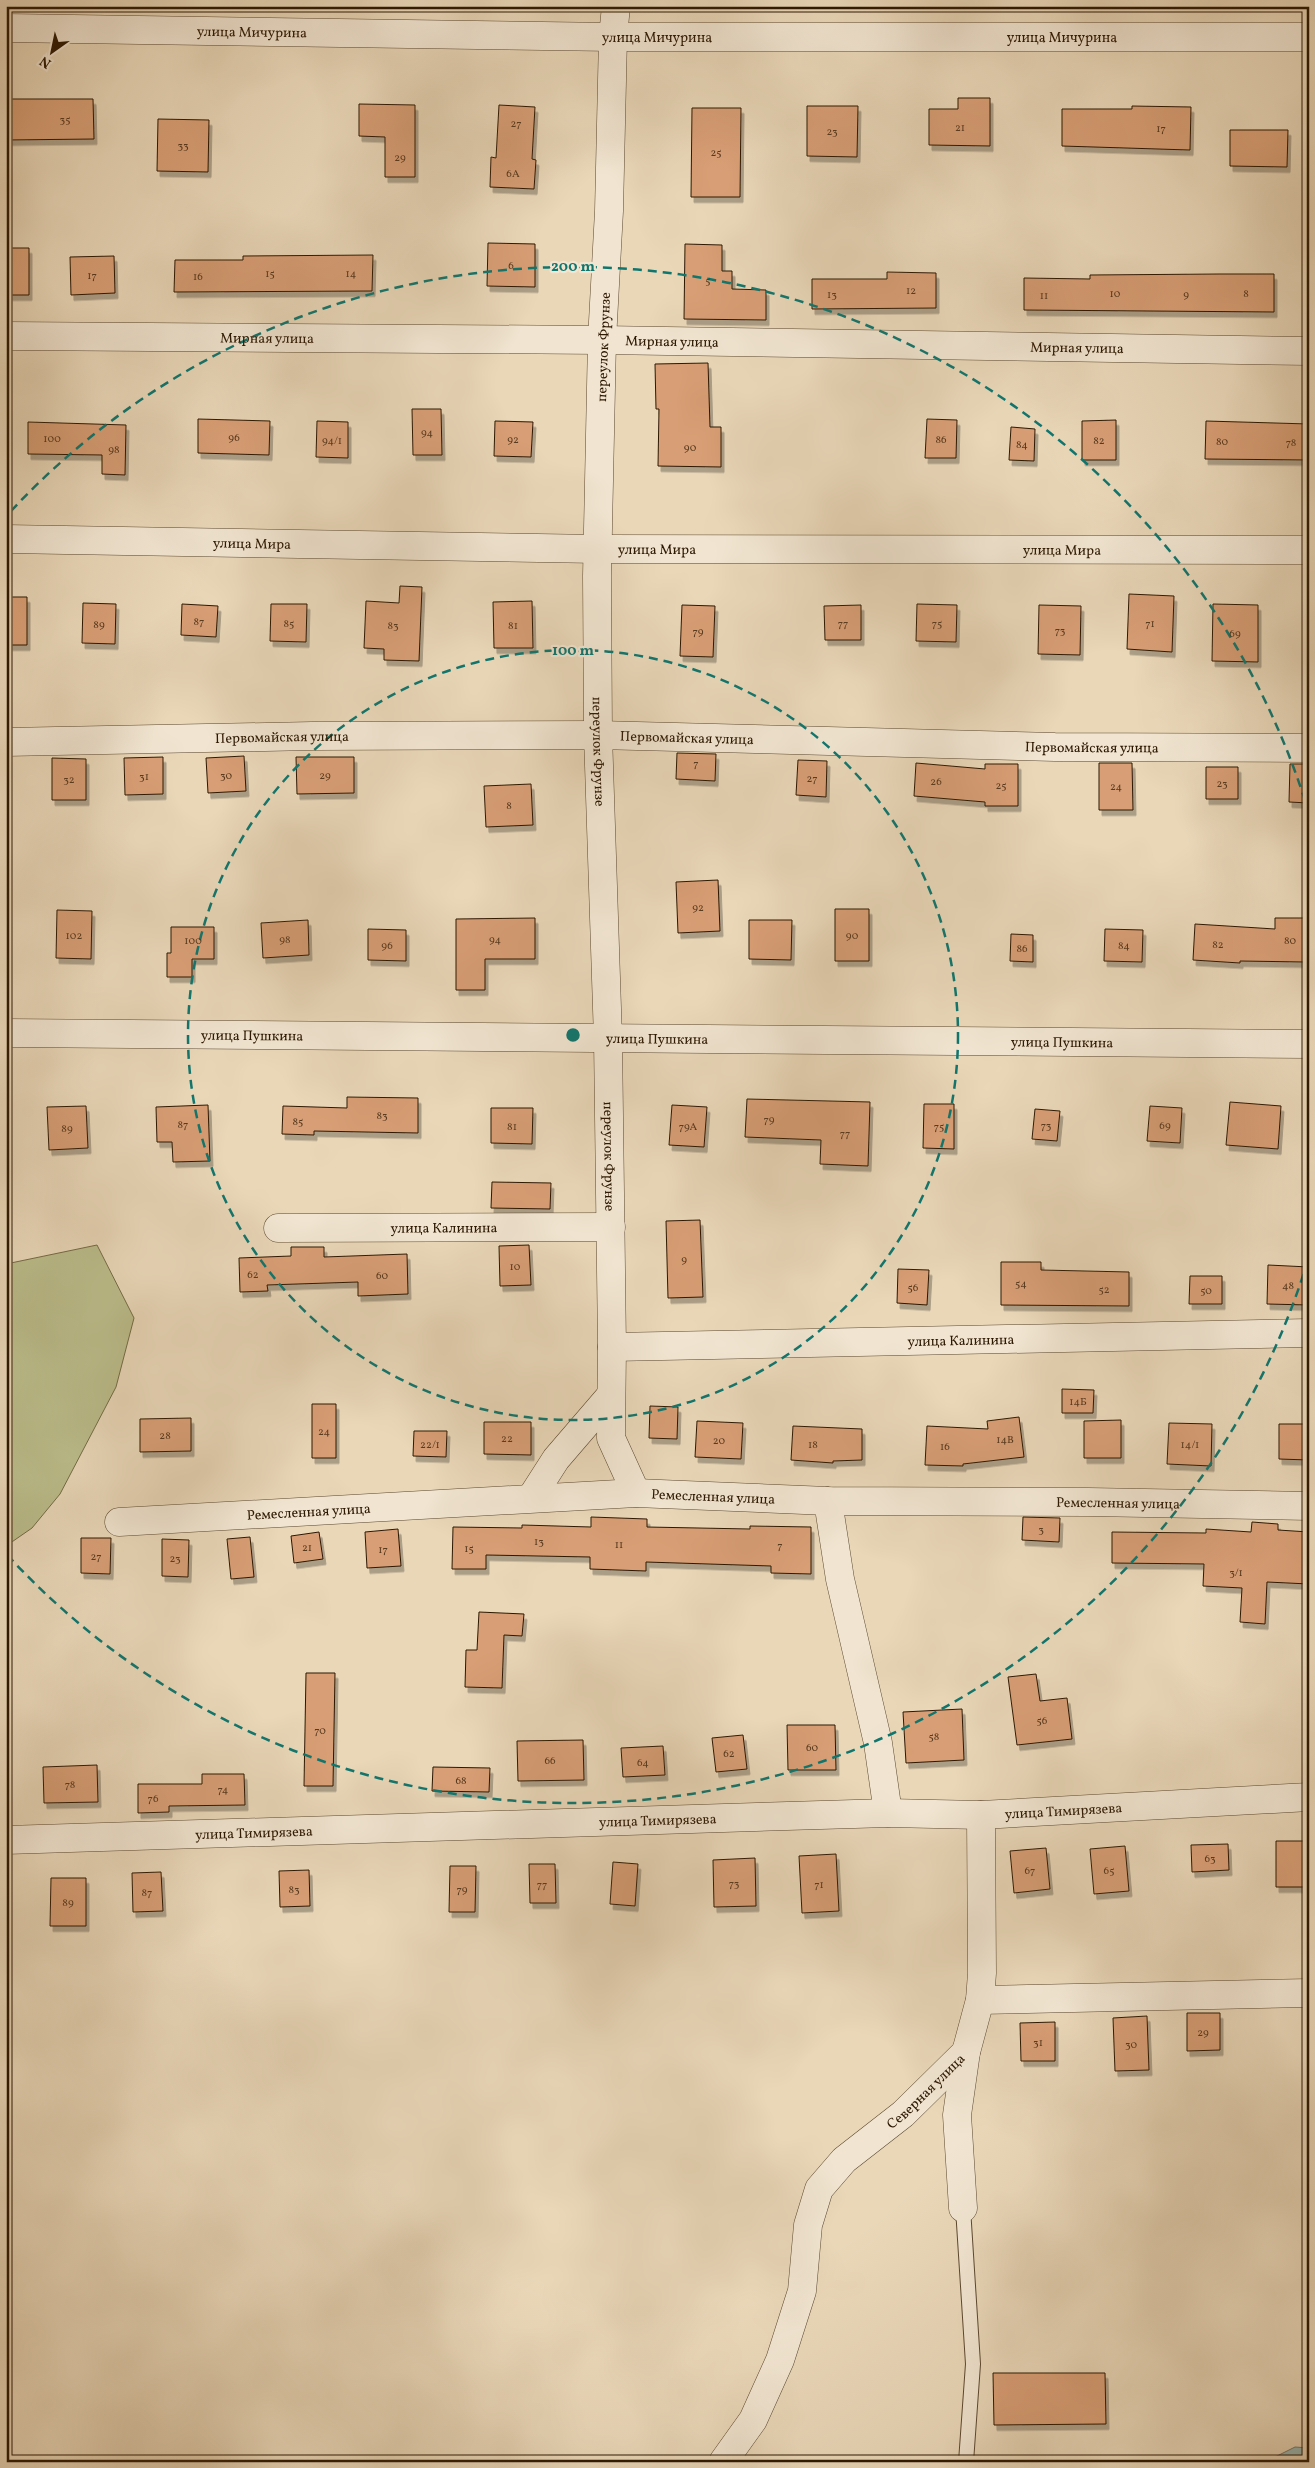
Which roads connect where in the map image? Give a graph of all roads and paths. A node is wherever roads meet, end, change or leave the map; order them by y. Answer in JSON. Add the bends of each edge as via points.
{"nodes":[{"id":1,"x":616,"y":6,"type":"edge"},
{"id":2,"x":6,"y":28,"type":"edge"},
{"id":3,"x":613,"y":37,"type":"junction"},
{"id":4,"x":1309,"y":37,"type":"edge"},
{"id":5,"x":6,"y":336,"type":"edge"},
{"id":6,"x":602,"y":340,"type":"junction"},
{"id":7,"x":1309,"y":351,"type":"edge"},
{"id":8,"x":6,"y":539,"type":"edge"},
{"id":9,"x":598,"y":549,"type":"junction"},
{"id":10,"x":1309,"y":550,"type":"edge"},
{"id":11,"x":598,"y":735,"type":"junction"},
{"id":12,"x":6,"y":742,"type":"edge"},
{"id":13,"x":1309,"y":748,"type":"edge"},
{"id":14,"x":6,"y":1033,"type":"edge"},
{"id":15,"x":608,"y":1038,"type":"junction"},
{"id":16,"x":1309,"y":1044,"type":"edge"},
{"id":17,"x":610,"y":1227,"type":"junction"},
{"id":18,"x":278,"y":1228,"type":"dead end"},
{"id":19,"x":1309,"y":1333,"type":"edge"},
{"id":20,"x":612,"y":1347,"type":"junction"},
{"id":21,"x":611,"y":1395,"type":"junction"},
{"id":22,"x":636,"y":1492,"type":"junction"},
{"id":23,"x":531,"y":1498,"type":"junction"},
{"id":24,"x":828,"y":1501,"type":"junction"},
{"id":25,"x":1309,"y":1506,"type":"edge"},
{"id":26,"x":119,"y":1522,"type":"dead end"},
{"id":27,"x":1309,"y":1797,"type":"edge"},
{"id":28,"x":888,"y":1813,"type":"junction"},
{"id":29,"x":981,"y":1815,"type":"junction"},
{"id":30,"x":6,"y":1840,"type":"edge"},
{"id":31,"x":1309,"y":1992,"type":"edge"},
{"id":32,"x":980,"y":2000,"type":"junction"},
{"id":33,"x":966,"y":2052,"type":"junction"},
{"id":34,"x":963,"y":2208,"type":"joint"},
{"id":35,"x":723,"y":2462,"type":"edge"},
{"id":36,"x":966,"y":2462,"type":"edge"}],
"edges":[{"from":1,"to":3,"type":"street","name":"переулок Фрунзе"},
{"from":2,"to":3,"type":"street","name":"улица Мичурина"},
{"from":3,"to":4,"type":"street","name":"улица Мичурина"},
{"from":3,"to":6,"type":"street","name":"переулок Фрунзе"},
{"from":5,"to":6,"type":"street","name":"Мирная улица"},
{"from":6,"to":7,"type":"street","name":"Мирная улица"},
{"from":6,"to":9,"type":"street","name":"переулок Фрунзе"},
{"from":8,"to":9,"type":"street","name":"улица Мира"},
{"from":9,"to":10,"type":"street","name":"улица Мира"},
{"from":9,"to":11,"type":"street","name":"переулок Фрунзе"},
{"from":11,"to":12,"type":"street","name":"Первомайская улица"},
{"from":11,"to":13,"type":"street","name":"Первомайская улица","via":[[1055,747]]},
{"from":11,"to":15,"type":"street","name":"переулок Фрунзе"},
{"from":14,"to":15,"type":"street","name":"улица Пушкина"},
{"from":15,"to":16,"type":"street","name":"улица Пушкина"},
{"from":15,"to":17,"type":"street","name":"переулок Фрунзе"},
{"from":17,"to":18,"type":"street","name":"улица Калинина"},
{"from":17,"to":20,"type":"street","name":"переулок Фрунзе"},
{"from":19,"to":20,"type":"street","name":"улица Калинина"},
{"from":20,"to":21,"type":"street","name":"переулок Фрунзе"},
{"from":21,"to":22,"type":"street","name":"переулок Фрунзе","via":[[611,1438]]},
{"from":21,"to":23,"type":"street","via":[[556,1459]]},
{"from":22,"to":23,"type":"street","name":"Ремесленная улица"},
{"from":22,"to":24,"type":"street","name":"Ремесленная улица"},
{"from":23,"to":26,"type":"street","name":"Ремесленная улица"},
{"from":24,"to":25,"type":"street","name":"Ремесленная улица"},
{"from":24,"to":28,"type":"street","via":[[840,1579],[878,1743]]},
{"from":27,"to":29,"type":"street","name":"улица Тимирязева"},
{"from":28,"to":29,"type":"street","name":"улица Тимирязева"},
{"from":28,"to":30,"type":"street","name":"улица Тимирязева"},
{"from":29,"to":32,"type":"street","name":"Северная улица"},
{"from":31,"to":32,"type":"street"},
{"from":32,"to":33,"type":"street","name":"Северная улица"},
{"from":33,"to":34,"type":"street","via":[[957,2115]]},
{"from":33,"to":35,"type":"street","name":"Северная улица","via":[[903,2114],[844,2160],[819,2189],[808,2225],[802,2291],[780,2360],[753,2420]]},
{"from":34,"to":36,"type":"lane","via":[[973,2364]]}]}
